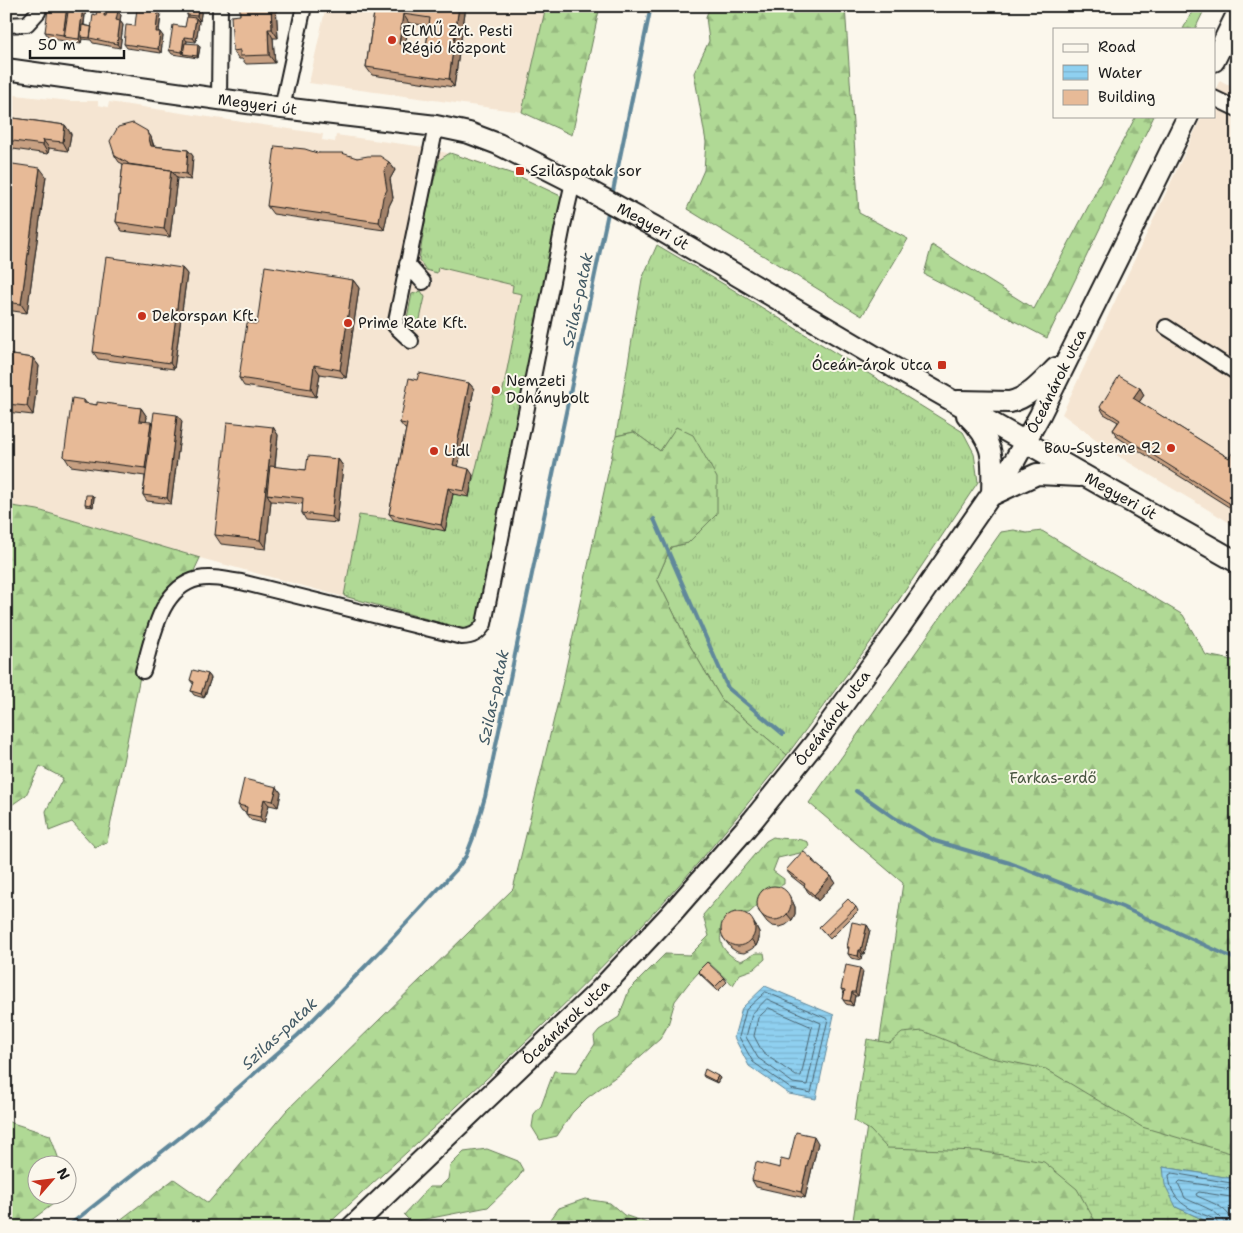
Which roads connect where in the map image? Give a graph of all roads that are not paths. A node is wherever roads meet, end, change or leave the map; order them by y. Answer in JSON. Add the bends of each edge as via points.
{"nodes":[{"id":1,"x":39,"y":6,"type":"edge"},
{"id":2,"x":220,"y":6,"type":"edge"},
{"id":3,"x":304,"y":6,"type":"edge"},
{"id":4,"x":1237,"y":14,"type":"edge"},
{"id":5,"x":6,"y":25,"type":"edge"},
{"id":6,"x":1216,"y":57,"type":"edge"},
{"id":7,"x":6,"y":70,"type":"edge"},
{"id":8,"x":219,"y":99,"type":"junction"},
{"id":9,"x":1216,"y":99,"type":"edge"},
{"id":10,"x":282,"y":108,"type":"junction"},
{"id":11,"x":1237,"y":109,"type":"edge"},
{"id":12,"x":1187,"y":118,"type":"edge"},
{"id":13,"x":436,"y":126,"type":"junction"},
{"id":14,"x":580,"y":185,"type":"junction"},
{"id":15,"x":407,"y":264,"type":"junction"},
{"id":16,"x":423,"y":282,"type":"dead end"},
{"id":17,"x":1166,"y":327,"type":"dead end"},
{"id":18,"x":411,"y":341,"type":"dead end"},
{"id":19,"x":1068,"y":356,"type":"junction"},
{"id":20,"x":1237,"y":373,"type":"edge"},
{"id":21,"x":954,"y":401,"type":"junction"},
{"id":22,"x":1025,"y":442,"type":"junction"},
{"id":23,"x":1096,"y":482,"type":"junction"},
{"id":24,"x":992,"y":495,"type":"junction"},
{"id":25,"x":1237,"y":562,"type":"edge"},
{"id":26,"x":143,"y":671,"type":"dead end"},
{"id":27,"x":352,"y":1227,"type":"edge"}],
"edges":[{"from":1,"to":5,"type":"street","via":[[27,24]]},
{"from":2,"to":8,"type":"street"},
{"from":3,"to":10,"type":"street"},
{"from":4,"to":6,"type":"main road"},
{"from":7,"to":8,"type":"main road","name":"Megyeri út"},
{"from":8,"to":10,"type":"main road","name":"Megyeri út"},
{"from":9,"to":11,"type":"street"},
{"from":10,"to":13,"type":"main road","name":"Megyeri út"},
{"from":12,"to":19,"type":"main road","name":"Óceánárok utca"},
{"from":13,"to":14,"type":"main road","name":"Megyeri út","via":[[498,144]]},
{"from":13,"to":15,"type":"street"},
{"from":14,"to":21,"type":"main road","name":"Megyeri út"},
{"from":14,"to":26,"type":"street","via":[[563,226],[484,624],[480,631],[462,637],[241,582],[206,578],[182,586],[167,602]]},
{"from":15,"to":16,"type":"street"},
{"from":15,"to":18,"type":"street","via":[[395,326]]},
{"from":17,"to":20,"type":"street"},
{"from":19,"to":21,"type":"main road","via":[[1027,396],[1017,400]]},
{"from":19,"to":22,"type":"main road","name":"Óceánárok utca"},
{"from":21,"to":22,"type":"main road","name":"Megyeri út"},
{"from":21,"to":24,"type":"main road","via":[[977,424],[987,440],[991,452]]},
{"from":22,"to":23,"type":"main road","name":"Megyeri út"},
{"from":22,"to":24,"type":"main road","name":"Óceánárok utca"},
{"from":23,"to":24,"type":"main road","via":[[1077,475],[1037,474]]},
{"from":23,"to":25,"type":"main road","name":"Megyeri út"},
{"from":24,"to":27,"type":"main road","name":"Óceánárok utca","via":[[818,739],[696,886],[598,992]]}]}
